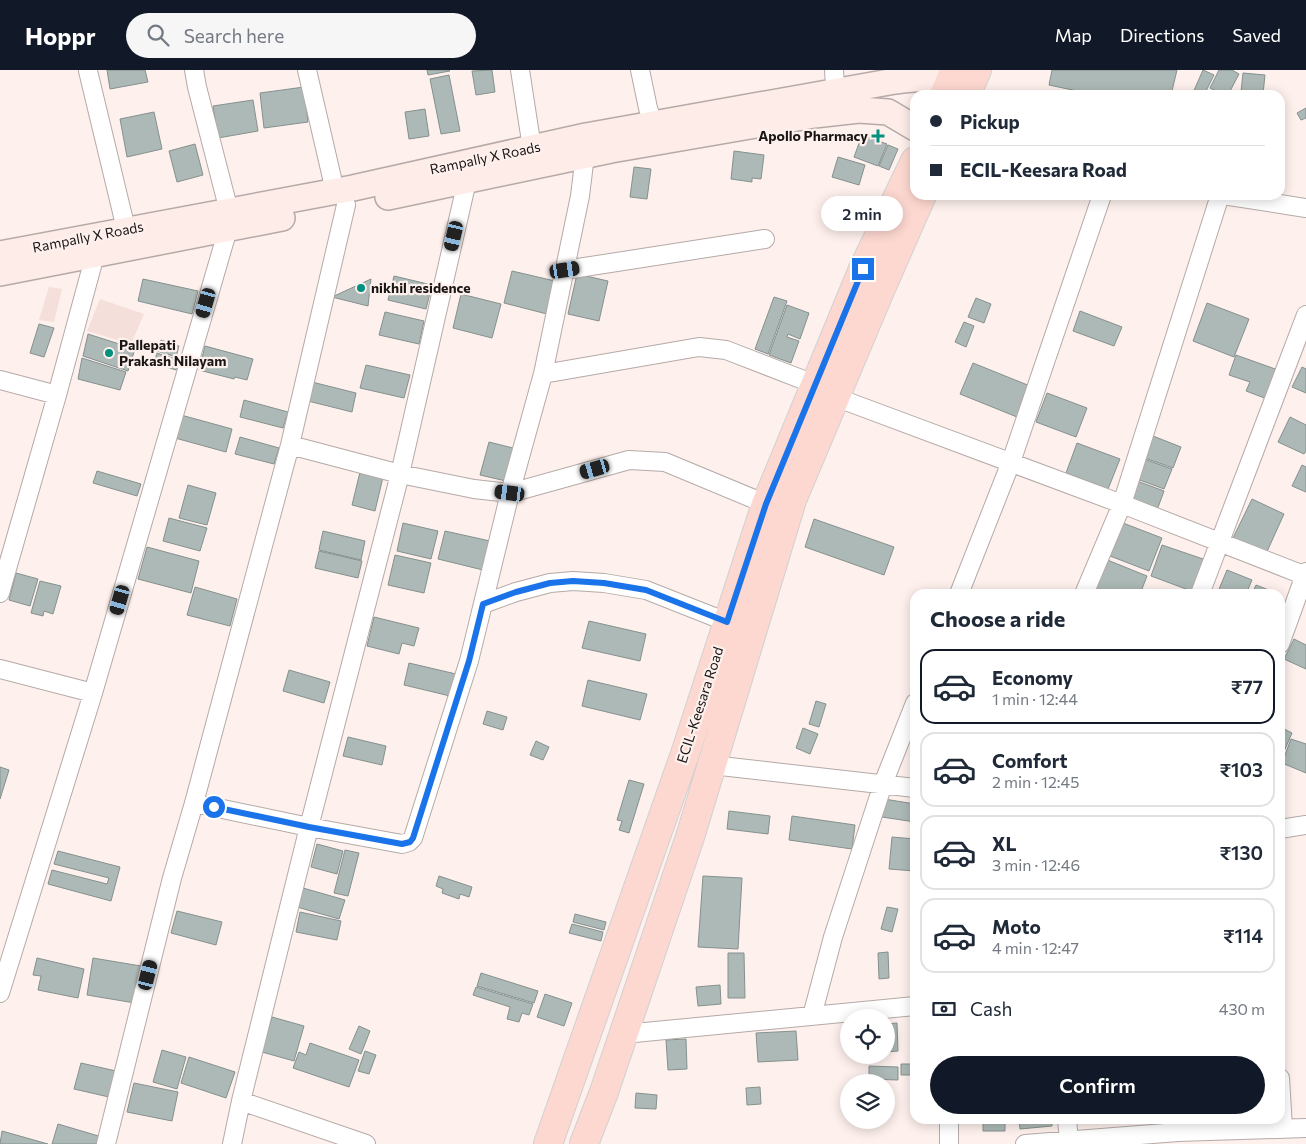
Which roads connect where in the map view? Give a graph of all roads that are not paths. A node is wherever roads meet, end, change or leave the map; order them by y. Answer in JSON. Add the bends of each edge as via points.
{"nodes":[{"id":1,"x":194,"y":70,"type":"edge"},
{"id":2,"x":308,"y":70,"type":"edge"},
{"id":3,"x":520,"y":70,"type":"edge"},
{"id":4,"x":640,"y":70,"type":"edge"},
{"id":5,"x":88,"y":71,"type":"edge"},
{"id":6,"x":961,"y":82,"type":"edge"},
{"id":7,"x":836,"y":92,"type":"edge"},
{"id":8,"x":654,"y":124,"type":"junction"},
{"id":9,"x":910,"y":125,"type":"edge"},
{"id":10,"x":532,"y":148,"type":"junction"},
{"id":11,"x":585,"y":156,"type":"junction"},
{"id":12,"x":910,"y":171,"type":"edge"},
{"id":13,"x":467,"y":181,"type":"junction"},
{"id":14,"x":341,"y":198,"type":"junction"},
{"id":15,"x":920,"y":200,"type":"edge"},
{"id":16,"x":1100,"y":200,"type":"edge"},
{"id":17,"x":1220,"y":200,"type":"edge"},
{"id":18,"x":1254,"y":200,"type":"edge"},
{"id":19,"x":1306,"y":208,"type":"edge"},
{"id":20,"x":228,"y":220,"type":"junction"},
{"id":21,"x":126,"y":230,"type":"junction"},
{"id":22,"x":765,"y":238,"type":"dead end"},
{"id":23,"x":0,"y":254,"type":"edge"},
{"id":24,"x":95,"y":255,"type":"junction"},
{"id":25,"x":565,"y":270,"type":"junction"},
{"id":26,"x":0,"y":274,"type":"edge"},
{"id":27,"x":1306,"y":315,"type":"edge"},
{"id":28,"x":542,"y":374,"type":"junction"},
{"id":29,"x":0,"y":380,"type":"edge"},
{"id":30,"x":825,"y":391,"type":"junction"},
{"id":31,"x":58,"y":395,"type":"junction"},
{"id":32,"x":290,"y":445,"type":"junction"},
{"id":33,"x":1011,"y":462,"type":"junction"},
{"id":34,"x":400,"y":474,"type":"junction"},
{"id":35,"x":510,"y":493,"type":"junction"},
{"id":36,"x":766,"y":504,"type":"junction"},
{"id":37,"x":1122,"y":504,"type":"junction"},
{"id":38,"x":1220,"y":542,"type":"junction"},
{"id":39,"x":1306,"y":574,"type":"edge"},
{"id":40,"x":960,"y":589,"type":"edge"},
{"id":41,"x":1086,"y":589,"type":"edge"},
{"id":42,"x":1202,"y":589,"type":"edge"},
{"id":43,"x":0,"y":593,"type":"edge"},
{"id":44,"x":483,"y":604,"type":"junction"},
{"id":45,"x":727,"y":622,"type":"junction"},
{"id":46,"x":1285,"y":631,"type":"edge"},
{"id":47,"x":0,"y":669,"type":"edge"},
{"id":48,"x":93,"y":693,"type":"junction"},
{"id":49,"x":910,"y":716,"type":"edge"},
{"id":50,"x":712,"y":764,"type":"junction"},
{"id":51,"x":883,"y":784,"type":"junction"},
{"id":52,"x":910,"y":787,"type":"edge"},
{"id":53,"x":194,"y":803,"type":"junction"},
{"id":54,"x":1306,"y":825,"type":"edge"},
{"id":55,"x":309,"y":827,"type":"junction"},
{"id":56,"x":1285,"y":828,"type":"edge"},
{"id":57,"x":0,"y":993,"type":"edge"},
{"id":58,"x":910,"y":1006,"type":"edge"},
{"id":59,"x":812,"y":1016,"type":"junction"},
{"id":60,"x":624,"y":1034,"type":"junction"},
{"id":61,"x":241,"y":1101,"type":"junction"},
{"id":62,"x":949,"y":1124,"type":"edge"},
{"id":63,"x":1067,"y":1124,"type":"edge"},
{"id":64,"x":1283,"y":1124,"type":"edge"},
{"id":65,"x":1283,"y":1128,"type":"junction"},
{"id":66,"x":1306,"y":1128,"type":"edge"},
{"id":67,"x":1178,"y":1132,"type":"edge"},
{"id":68,"x":1069,"y":1140,"type":"junction"},
{"id":69,"x":106,"y":1144,"type":"edge"},
{"id":70,"x":232,"y":1144,"type":"edge"},
{"id":71,"x":366,"y":1144,"type":"edge"},
{"id":72,"x":548,"y":1144,"type":"edge"},
{"id":73,"x":584,"y":1144,"type":"edge"},
{"id":74,"x":950,"y":1144,"type":"edge"},
{"id":75,"x":1025,"y":1144,"type":"edge"}],
"edges":[{"from":1,"to":20,"type":"street"},
{"from":2,"to":14,"type":"street"},
{"from":3,"to":10,"type":"street"},
{"from":4,"to":8,"type":"street"},
{"from":5,"to":21,"type":"street"},
{"from":6,"to":7,"type":"main road","name":"Rampally X Roads","via":[[924,77]]},
{"from":7,"to":8,"type":"main road","name":"Rampally X Roads"},
{"from":7,"to":9,"type":"main road","name":"Rampally X Roads","via":[[859,110],[888,112]]},
{"from":7,"to":11,"type":"main road","name":"Rampally X Roads","via":[[785,120]]},
{"from":8,"to":10,"type":"main road","name":"Rampally X Roads"},
{"from":10,"to":14,"type":"main road","name":"Rampally X Roads"},
{"from":11,"to":13,"type":"main road","name":"Rampally X Roads"},
{"from":11,"to":25,"type":"street"},
{"from":12,"to":30,"type":"main road","name":"ECIL-Keesara Road","via":[[863,269]]},
{"from":13,"to":14,"type":"main road","name":"Rampally X Roads"},
{"from":13,"to":34,"type":"street"},
{"from":14,"to":20,"type":"main road","name":"Rampally X Roads"},
{"from":14,"to":32,"type":"street"},
{"from":15,"to":30,"type":"main road","name":"ECIL-Keesara Road"},
{"from":16,"to":33,"type":"street"},
{"from":17,"to":37,"type":"street"},
{"from":18,"to":19,"type":"street"},
{"from":20,"to":21,"type":"main road","name":"Rampally X Roads"},
{"from":20,"to":24,"type":"main road","name":"Rampally X Roads"},
{"from":20,"to":48,"type":"street"},
{"from":21,"to":23,"type":"main road","name":"Rampally X Roads"},
{"from":22,"to":25,"type":"street"},
{"from":24,"to":26,"type":"main road","name":"Rampally X Roads"},
{"from":24,"to":31,"type":"street"},
{"from":25,"to":28,"type":"street"},
{"from":27,"to":38,"type":"street"},
{"from":28,"to":30,"type":"street","via":[[700,346],[726,350]]},
{"from":28,"to":35,"type":"street"},
{"from":29,"to":31,"type":"street"},
{"from":30,"to":33,"type":"street"},
{"from":30,"to":36,"type":"main road","name":"ECIL-Keesara Road"},
{"from":30,"to":50,"type":"main road","name":"ECIL-Keesara Road"},
{"from":31,"to":43,"type":"street"},
{"from":32,"to":34,"type":"street"},
{"from":32,"to":53,"type":"street"},
{"from":33,"to":37,"type":"street"},
{"from":33,"to":40,"type":"street"},
{"from":34,"to":35,"type":"street"},
{"from":34,"to":55,"type":"street"},
{"from":35,"to":36,"type":"street","via":[[629,460],[665,462]]},
{"from":35,"to":44,"type":"street"},
{"from":36,"to":45,"type":"main road","name":"ECIL-Keesara Road"},
{"from":37,"to":38,"type":"street"},
{"from":37,"to":41,"type":"street"},
{"from":38,"to":39,"type":"street"},
{"from":38,"to":42,"type":"street"},
{"from":39,"to":46,"type":"street"},
{"from":44,"to":45,"type":"street","via":[[550,583],[604,583],[646,590]]},
{"from":44,"to":55,"type":"street","via":[[469,661],[410,842],[402,844]]},
{"from":45,"to":72,"type":"main road","name":"ECIL-Keesara Road","via":[[686,751]]},
{"from":47,"to":48,"type":"street"},
{"from":48,"to":57,"type":"street"},
{"from":49,"to":51,"type":"street"},
{"from":50,"to":51,"type":"street"},
{"from":50,"to":60,"type":"main road","name":"ECIL-Keesara Road"},
{"from":51,"to":52,"type":"street"},
{"from":51,"to":59,"type":"street","via":[[833,937]]},
{"from":53,"to":55,"type":"street"},
{"from":53,"to":69,"type":"street","via":[[172,878]]},
{"from":54,"to":56,"type":"street"},
{"from":55,"to":61,"type":"street"},
{"from":58,"to":59,"type":"street"},
{"from":59,"to":60,"type":"street"},
{"from":60,"to":73,"type":"main road","name":"ECIL-Keesara Road"},
{"from":61,"to":70,"type":"street"},
{"from":61,"to":71,"type":"street"},
{"from":62,"to":74,"type":"street"},
{"from":63,"to":68,"type":"street"},
{"from":64,"to":65,"type":"street"},
{"from":65,"to":66,"type":"street"},
{"from":65,"to":67,"type":"street"},
{"from":67,"to":68,"type":"street"},
{"from":68,"to":75,"type":"street"}]}
